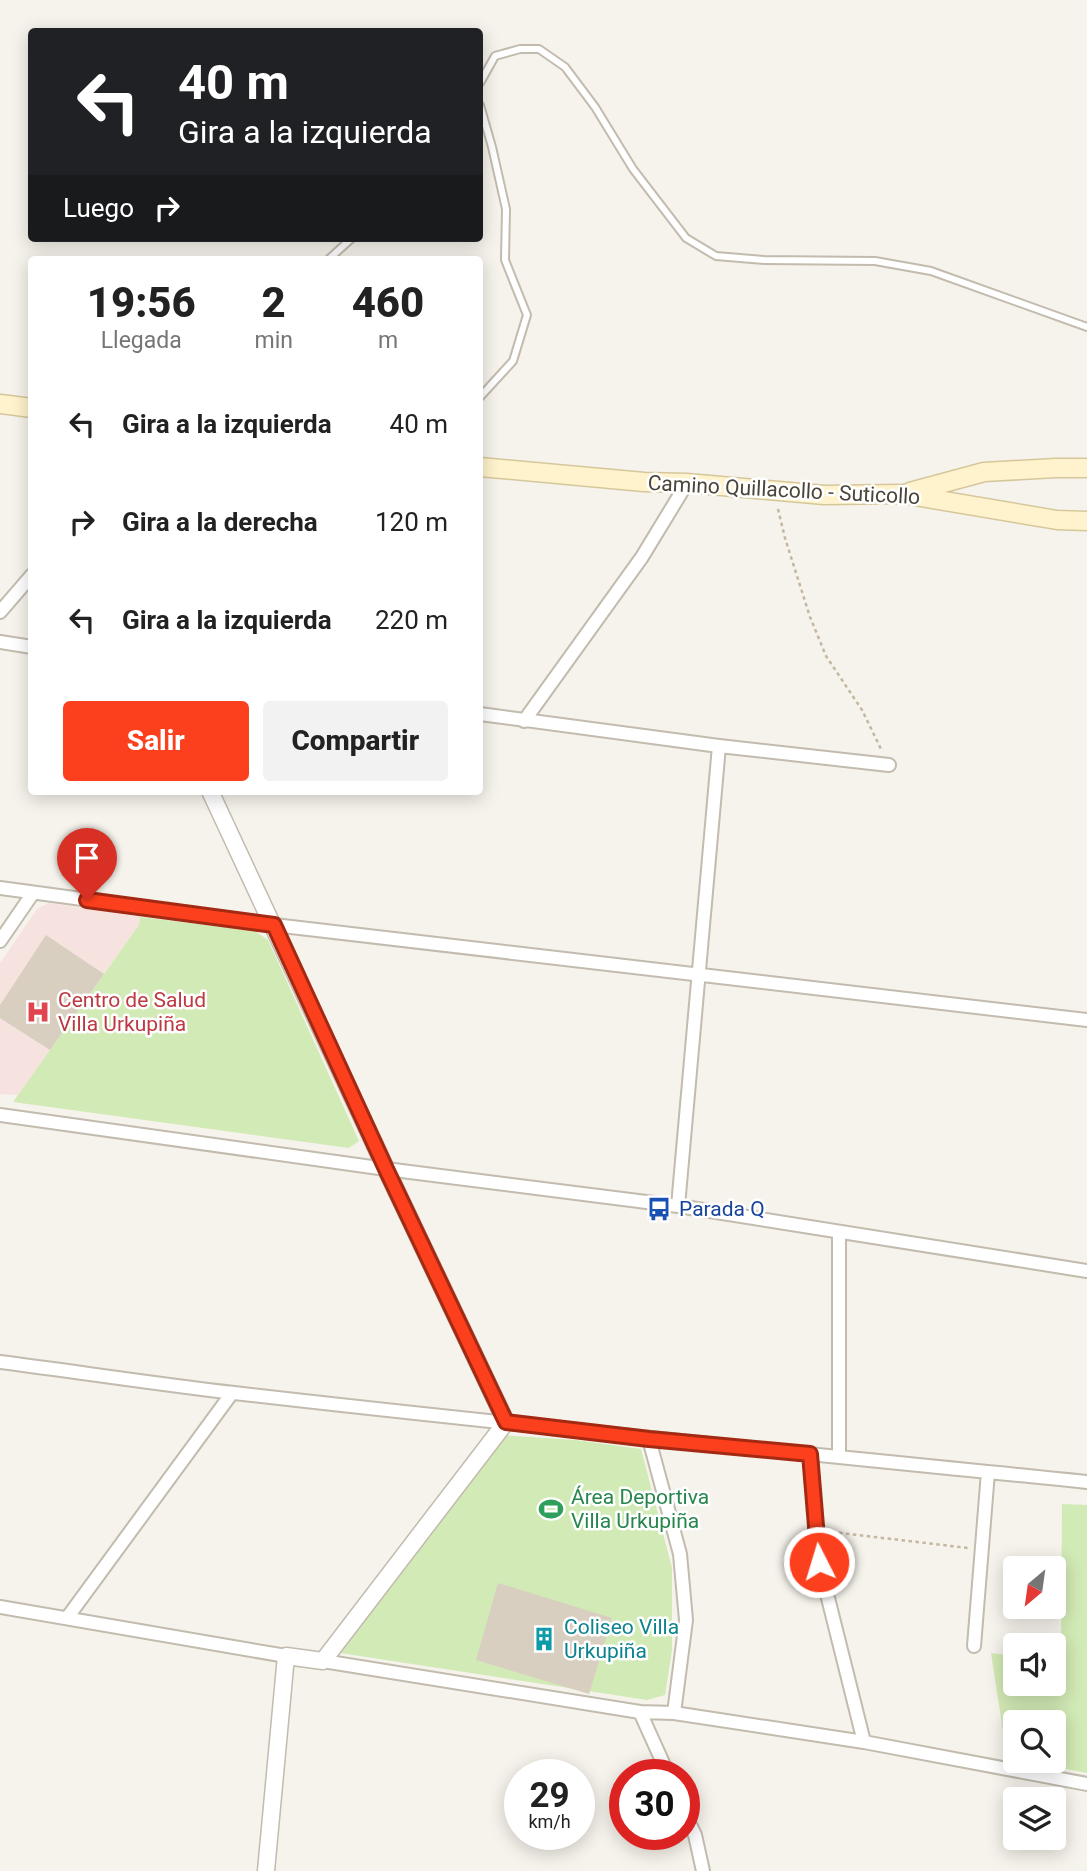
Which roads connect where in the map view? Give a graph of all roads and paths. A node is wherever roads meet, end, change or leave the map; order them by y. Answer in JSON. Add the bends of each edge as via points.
{"nodes":[{"id":1,"x":483,"y":78,"type":"edge"},
{"id":2,"x":483,"y":115,"type":"edge"},
{"id":3,"x":348,"y":242,"type":"edge"},
{"id":4,"x":332,"y":256,"type":"edge"},
{"id":5,"x":1087,"y":327,"type":"edge"},
{"id":6,"x":483,"y":394,"type":"edge"},
{"id":7,"x":0,"y":404,"type":"edge"},
{"id":8,"x":28,"y":408,"type":"edge"},
{"id":9,"x":483,"y":467,"type":"edge"},
{"id":10,"x":1087,"y":468,"type":"edge"},
{"id":11,"x":687,"y":483,"type":"junction"},
{"id":12,"x":774,"y":491,"type":"junction"},
{"id":13,"x":904,"y":494,"type":"junction"},
{"id":14,"x":1087,"y":521,"type":"edge"},
{"id":15,"x":28,"y":580,"type":"edge"},
{"id":16,"x":0,"y":612,"type":"edge"},
{"id":17,"x":0,"y":642,"type":"edge"},
{"id":18,"x":28,"y":647,"type":"edge"},
{"id":19,"x":483,"y":714,"type":"edge"},
{"id":20,"x":524,"y":721,"type":"junction"},
{"id":21,"x":719,"y":746,"type":"junction"},
{"id":22,"x":888,"y":765,"type":"joint"},
{"id":23,"x":212,"y":795,"type":"edge"},
{"id":24,"x":0,"y":888,"type":"edge"},
{"id":25,"x":33,"y":893,"type":"junction"},
{"id":26,"x":274,"y":925,"type":"junction"},
{"id":27,"x":0,"y":941,"type":"edge"},
{"id":28,"x":699,"y":974,"type":"junction"},
{"id":29,"x":1087,"y":1020,"type":"edge"},
{"id":30,"x":0,"y":1115,"type":"edge"},
{"id":31,"x":386,"y":1169,"type":"junction"},
{"id":32,"x":678,"y":1206,"type":"junction"},
{"id":33,"x":839,"y":1233,"type":"junction"},
{"id":34,"x":1087,"y":1271,"type":"edge"},
{"id":35,"x":0,"y":1362,"type":"edge"},
{"id":36,"x":232,"y":1393,"type":"junction"},
{"id":37,"x":506,"y":1422,"type":"junction"},
{"id":38,"x":649,"y":1439,"type":"junction"},
{"id":39,"x":810,"y":1454,"type":"junction"},
{"id":40,"x":839,"y":1456,"type":"junction"},
{"id":41,"x":988,"y":1472,"type":"junction"},
{"id":42,"x":1087,"y":1482,"type":"edge"},
{"id":43,"x":816,"y":1530,"type":"junction"},
{"id":44,"x":982,"y":1549,"type":"junction"},
{"id":45,"x":0,"y":1607,"type":"edge"},
{"id":46,"x":67,"y":1618,"type":"junction"},
{"id":47,"x":974,"y":1646,"type":"dead end"},
{"id":48,"x":286,"y":1656,"type":"junction"},
{"id":49,"x":323,"y":1661,"type":"junction"},
{"id":50,"x":640,"y":1712,"type":"junction"},
{"id":51,"x":674,"y":1713,"type":"junction"},
{"id":52,"x":863,"y":1742,"type":"junction"},
{"id":53,"x":661,"y":1759,"type":"edge"},
{"id":54,"x":1087,"y":1784,"type":"edge"},
{"id":55,"x":698,"y":1850,"type":"edge"},
{"id":56,"x":266,"y":1871,"type":"edge"},
{"id":57,"x":702,"y":1871,"type":"edge"}],
"edges":[{"from":1,"to":5,"type":"lane","via":[[495,56],[520,49],[539,49],[565,67],[632,169],[686,238],[716,256],[875,261],[931,271]]},
{"from":2,"to":6,"type":"lane","via":[[506,209],[505,260],[527,315],[513,360]]},
{"from":3,"to":4,"type":"lane"},
{"from":7,"to":8,"type":"main road"},
{"from":9,"to":11,"type":"main road","name":"Camino Quillacollo - Suticollo"},
{"from":10,"to":13,"type":"main road","via":[[984,472]]},
{"from":11,"to":12,"type":"main road","name":"Camino Quillacollo - Suticollo"},
{"from":11,"to":20,"type":"street","via":[[642,558]]},
{"from":12,"to":13,"type":"main road","name":"Camino Quillacollo - Suticollo"},
{"from":12,"to":22,"type":"path","via":[[785,538],[826,656],[862,710]]},
{"from":13,"to":14,"type":"main road","name":"Camino Quillacollo - Suticollo"},
{"from":15,"to":16,"type":"street"},
{"from":17,"to":18,"type":"street"},
{"from":19,"to":20,"type":"street"},
{"from":20,"to":21,"type":"street"},
{"from":21,"to":22,"type":"street"},
{"from":21,"to":28,"type":"street"},
{"from":23,"to":26,"type":"street"},
{"from":24,"to":25,"type":"street"},
{"from":25,"to":26,"type":"street"},
{"from":25,"to":27,"type":"street"},
{"from":26,"to":28,"type":"street"},
{"from":26,"to":31,"type":"street"},
{"from":28,"to":29,"type":"street"},
{"from":28,"to":32,"type":"street"},
{"from":30,"to":31,"type":"street"},
{"from":31,"to":32,"type":"street"},
{"from":31,"to":37,"type":"street"},
{"from":32,"to":33,"type":"street"},
{"from":33,"to":34,"type":"street"},
{"from":33,"to":40,"type":"street"},
{"from":35,"to":36,"type":"street"},
{"from":36,"to":37,"type":"street"},
{"from":36,"to":46,"type":"street"},
{"from":37,"to":38,"type":"street"},
{"from":37,"to":49,"type":"street"},
{"from":38,"to":39,"type":"street"},
{"from":38,"to":51,"type":"street","via":[[680,1554],[686,1620]]},
{"from":39,"to":40,"type":"street"},
{"from":39,"to":43,"type":"street"},
{"from":40,"to":41,"type":"street"},
{"from":41,"to":42,"type":"street"},
{"from":41,"to":44,"type":"street"},
{"from":43,"to":44,"type":"path"},
{"from":43,"to":52,"type":"street","via":[[819,1562]]},
{"from":44,"to":47,"type":"street"},
{"from":45,"to":46,"type":"street"},
{"from":46,"to":48,"type":"street"},
{"from":48,"to":49,"type":"street"},
{"from":48,"to":56,"type":"street"},
{"from":49,"to":50,"type":"street"},
{"from":50,"to":51,"type":"street"},
{"from":50,"to":53,"type":"street"},
{"from":51,"to":52,"type":"street"},
{"from":52,"to":54,"type":"street"},
{"from":55,"to":57,"type":"street"}]}
